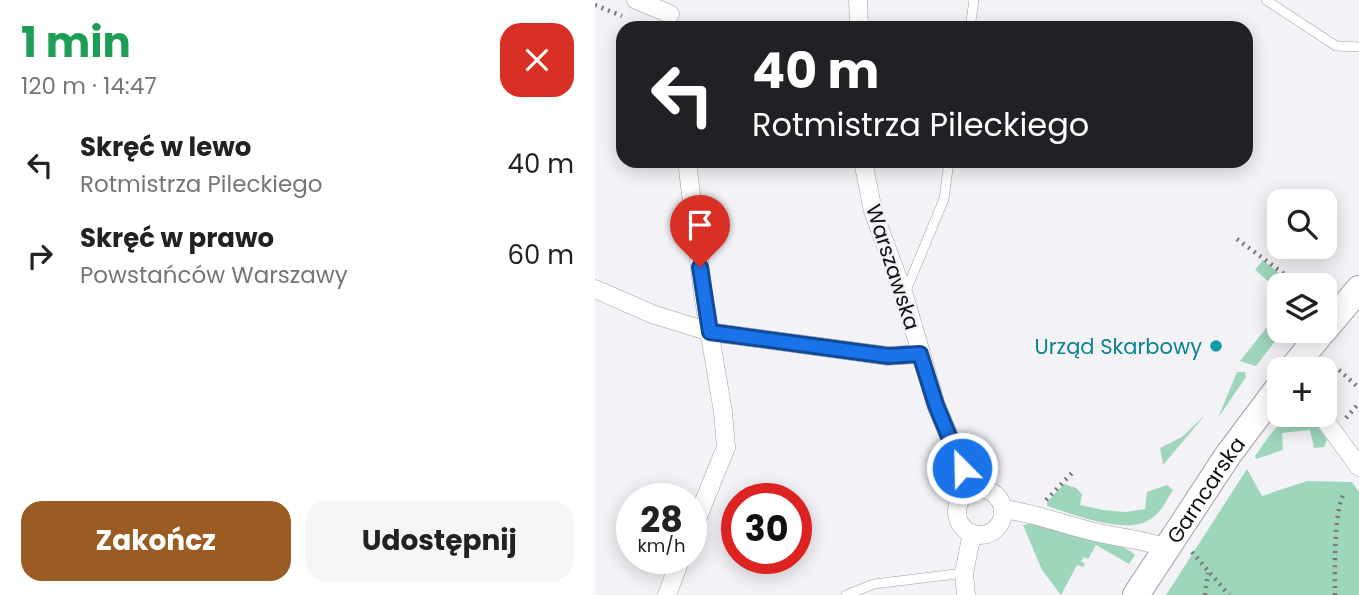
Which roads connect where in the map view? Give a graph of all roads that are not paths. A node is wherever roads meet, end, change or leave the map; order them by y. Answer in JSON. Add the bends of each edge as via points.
{"nodes":[{"id":1,"x":636,"y":0,"type":"edge"},
{"id":2,"x":858,"y":0,"type":"edge"},
{"id":3,"x":974,"y":0,"type":"edge"},
{"id":4,"x":1265,"y":0,"type":"edge"},
{"id":5,"x":669,"y":14,"type":"edge"},
{"id":6,"x":859,"y":21,"type":"edge"},
{"id":7,"x":971,"y":21,"type":"edge"},
{"id":8,"x":1359,"y":47,"type":"edge"},
{"id":9,"x":688,"y":168,"type":"edge"},
{"id":10,"x":864,"y":168,"type":"edge"},
{"id":11,"x":949,"y":168,"type":"edge"},
{"id":12,"x":595,"y":289,"type":"edge"},
{"id":13,"x":1359,"y":289,"type":"edge"},
{"id":14,"x":904,"y":295,"type":"junction"},
{"id":15,"x":1337,"y":315,"type":"edge"},
{"id":16,"x":710,"y":332,"type":"junction"},
{"id":17,"x":1313,"y":343,"type":"edge"},
{"id":18,"x":920,"y":354,"type":"junction"},
{"id":19,"x":1302,"y":357,"type":"edge"},
{"id":20,"x":1267,"y":403,"type":"edge"},
{"id":21,"x":1330,"y":427,"type":"edge"},
{"id":22,"x":1359,"y":467,"type":"edge"},
{"id":23,"x":972,"y":491,"type":"junction"},
{"id":24,"x":707,"y":494,"type":"edge"},
{"id":25,"x":1003,"y":509,"type":"junction"},
{"id":26,"x":972,"y":533,"type":"junction"},
{"id":27,"x":1178,"y":548,"type":"junction"},
{"id":28,"x":964,"y":573,"type":"junction"},
{"id":29,"x":675,"y":574,"type":"edge"},
{"id":30,"x":667,"y":595,"type":"edge"},
{"id":31,"x":846,"y":595,"type":"edge"},
{"id":32,"x":966,"y":595,"type":"edge"},
{"id":33,"x":1136,"y":595,"type":"edge"}],
"edges":[{"from":1,"to":5,"type":"street"},
{"from":2,"to":6,"type":"street"},
{"from":3,"to":7,"type":"lane"},
{"from":4,"to":8,"type":"lane","via":[[1336,46]]},
{"from":9,"to":16,"type":"street"},
{"from":10,"to":14,"type":"street","name":"Warszawska","via":[[873,211]]},
{"from":11,"to":14,"type":"lane","via":[[944,199]]},
{"from":12,"to":16,"type":"street"},
{"from":13,"to":15,"type":"street"},
{"from":14,"to":18,"type":"street","name":"Warszawska"},
{"from":16,"to":18,"type":"street","via":[[888,356]]},
{"from":16,"to":24,"type":"street","via":[[726,447]]},
{"from":17,"to":19,"type":"street"},
{"from":18,"to":23,"type":"street","name":"Warszawska"},
{"from":20,"to":27,"type":"street","name":"Garncarska","via":[[1229,455]]},
{"from":21,"to":22,"type":"street"},
{"from":23,"to":25,"type":"street","via":[[989,491],[999,498]]},
{"from":23,"to":26,"type":"street","via":[[962,498],[958,509],[962,526]]},
{"from":25,"to":26,"type":"street","via":[[995,530],[984,535]]},
{"from":25,"to":27,"type":"street"},
{"from":26,"to":28,"type":"street"},
{"from":27,"to":33,"type":"street","name":"Garncarska"},
{"from":28,"to":31,"type":"lane","via":[[874,584]]},
{"from":28,"to":32,"type":"street"},
{"from":29,"to":30,"type":"street"}]}
